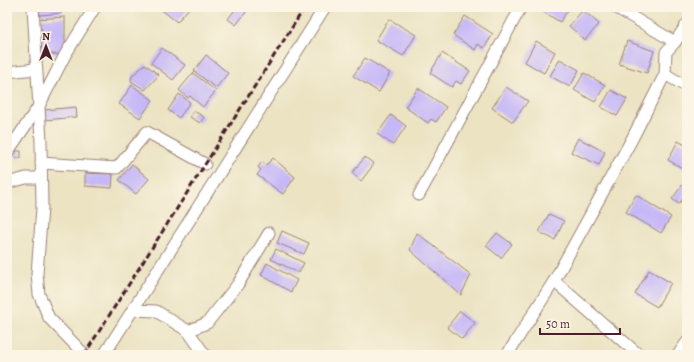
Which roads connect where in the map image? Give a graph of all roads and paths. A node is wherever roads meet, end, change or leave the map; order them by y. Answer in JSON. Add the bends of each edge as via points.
{"nodes":[{"id":1,"x":32,"y":7,"type":"edge"},
{"id":2,"x":95,"y":7,"type":"edge"},
{"id":3,"x":325,"y":7,"type":"edge"},
{"id":4,"x":521,"y":7,"type":"edge"},
{"id":5,"x":615,"y":7,"type":"edge"},
{"id":6,"x":687,"y":24,"type":"edge"},
{"id":7,"x":675,"y":42,"type":"junction"},
{"id":8,"x":36,"y":69,"type":"junction"},
{"id":9,"x":7,"y":72,"type":"edge"},
{"id":10,"x":665,"y":74,"type":"junction"},
{"id":11,"x":687,"y":87,"type":"edge"},
{"id":12,"x":39,"y":106,"type":"junction"},
{"id":13,"x":7,"y":153,"type":"edge"},
{"id":14,"x":41,"y":163,"type":"junction"},
{"id":15,"x":205,"y":164,"type":"dead end"},
{"id":16,"x":41,"y":178,"type":"junction"},
{"id":17,"x":7,"y":183,"type":"edge"},
{"id":18,"x":419,"y":195,"type":"dead end"},
{"id":19,"x":269,"y":233,"type":"dead end"},
{"id":20,"x":554,"y":281,"type":"junction"},
{"id":21,"x":133,"y":310,"type":"junction"},
{"id":22,"x":188,"y":331,"type":"junction"},
{"id":23,"x":687,"y":342,"type":"edge"},
{"id":24,"x":85,"y":355,"type":"edge"},
{"id":25,"x":104,"y":355,"type":"edge"},
{"id":26,"x":205,"y":355,"type":"edge"},
{"id":27,"x":506,"y":355,"type":"edge"},
{"id":28,"x":640,"y":355,"type":"edge"},
{"id":29,"x":678,"y":355,"type":"edge"}],
"edges":[{"from":1,"to":8,"type":"street"},
{"from":2,"to":12,"type":"street","via":[[65,55]]},
{"from":3,"to":21,"type":"street"},
{"from":4,"to":18,"type":"street"},
{"from":5,"to":7,"type":"street"},
{"from":6,"to":7,"type":"street"},
{"from":7,"to":10,"type":"street","via":[[666,52]]},
{"from":8,"to":9,"type":"street"},
{"from":8,"to":12,"type":"street"},
{"from":10,"to":11,"type":"street"},
{"from":10,"to":20,"type":"street"},
{"from":12,"to":13,"type":"street"},
{"from":12,"to":14,"type":"street"},
{"from":14,"to":15,"type":"street","via":[[117,168],[147,132]]},
{"from":14,"to":16,"type":"street"},
{"from":16,"to":17,"type":"street","via":[[26,178]]},
{"from":16,"to":24,"type":"street","via":[[42,208],[37,274],[39,294],[49,318]]},
{"from":19,"to":22,"type":"street","via":[[238,284],[207,323]]},
{"from":20,"to":27,"type":"street"},
{"from":20,"to":28,"type":"street"},
{"from":21,"to":22,"type":"street","via":[[156,311]]},
{"from":21,"to":25,"type":"street"},
{"from":22,"to":26,"type":"street"},
{"from":23,"to":29,"type":"street"}]}
